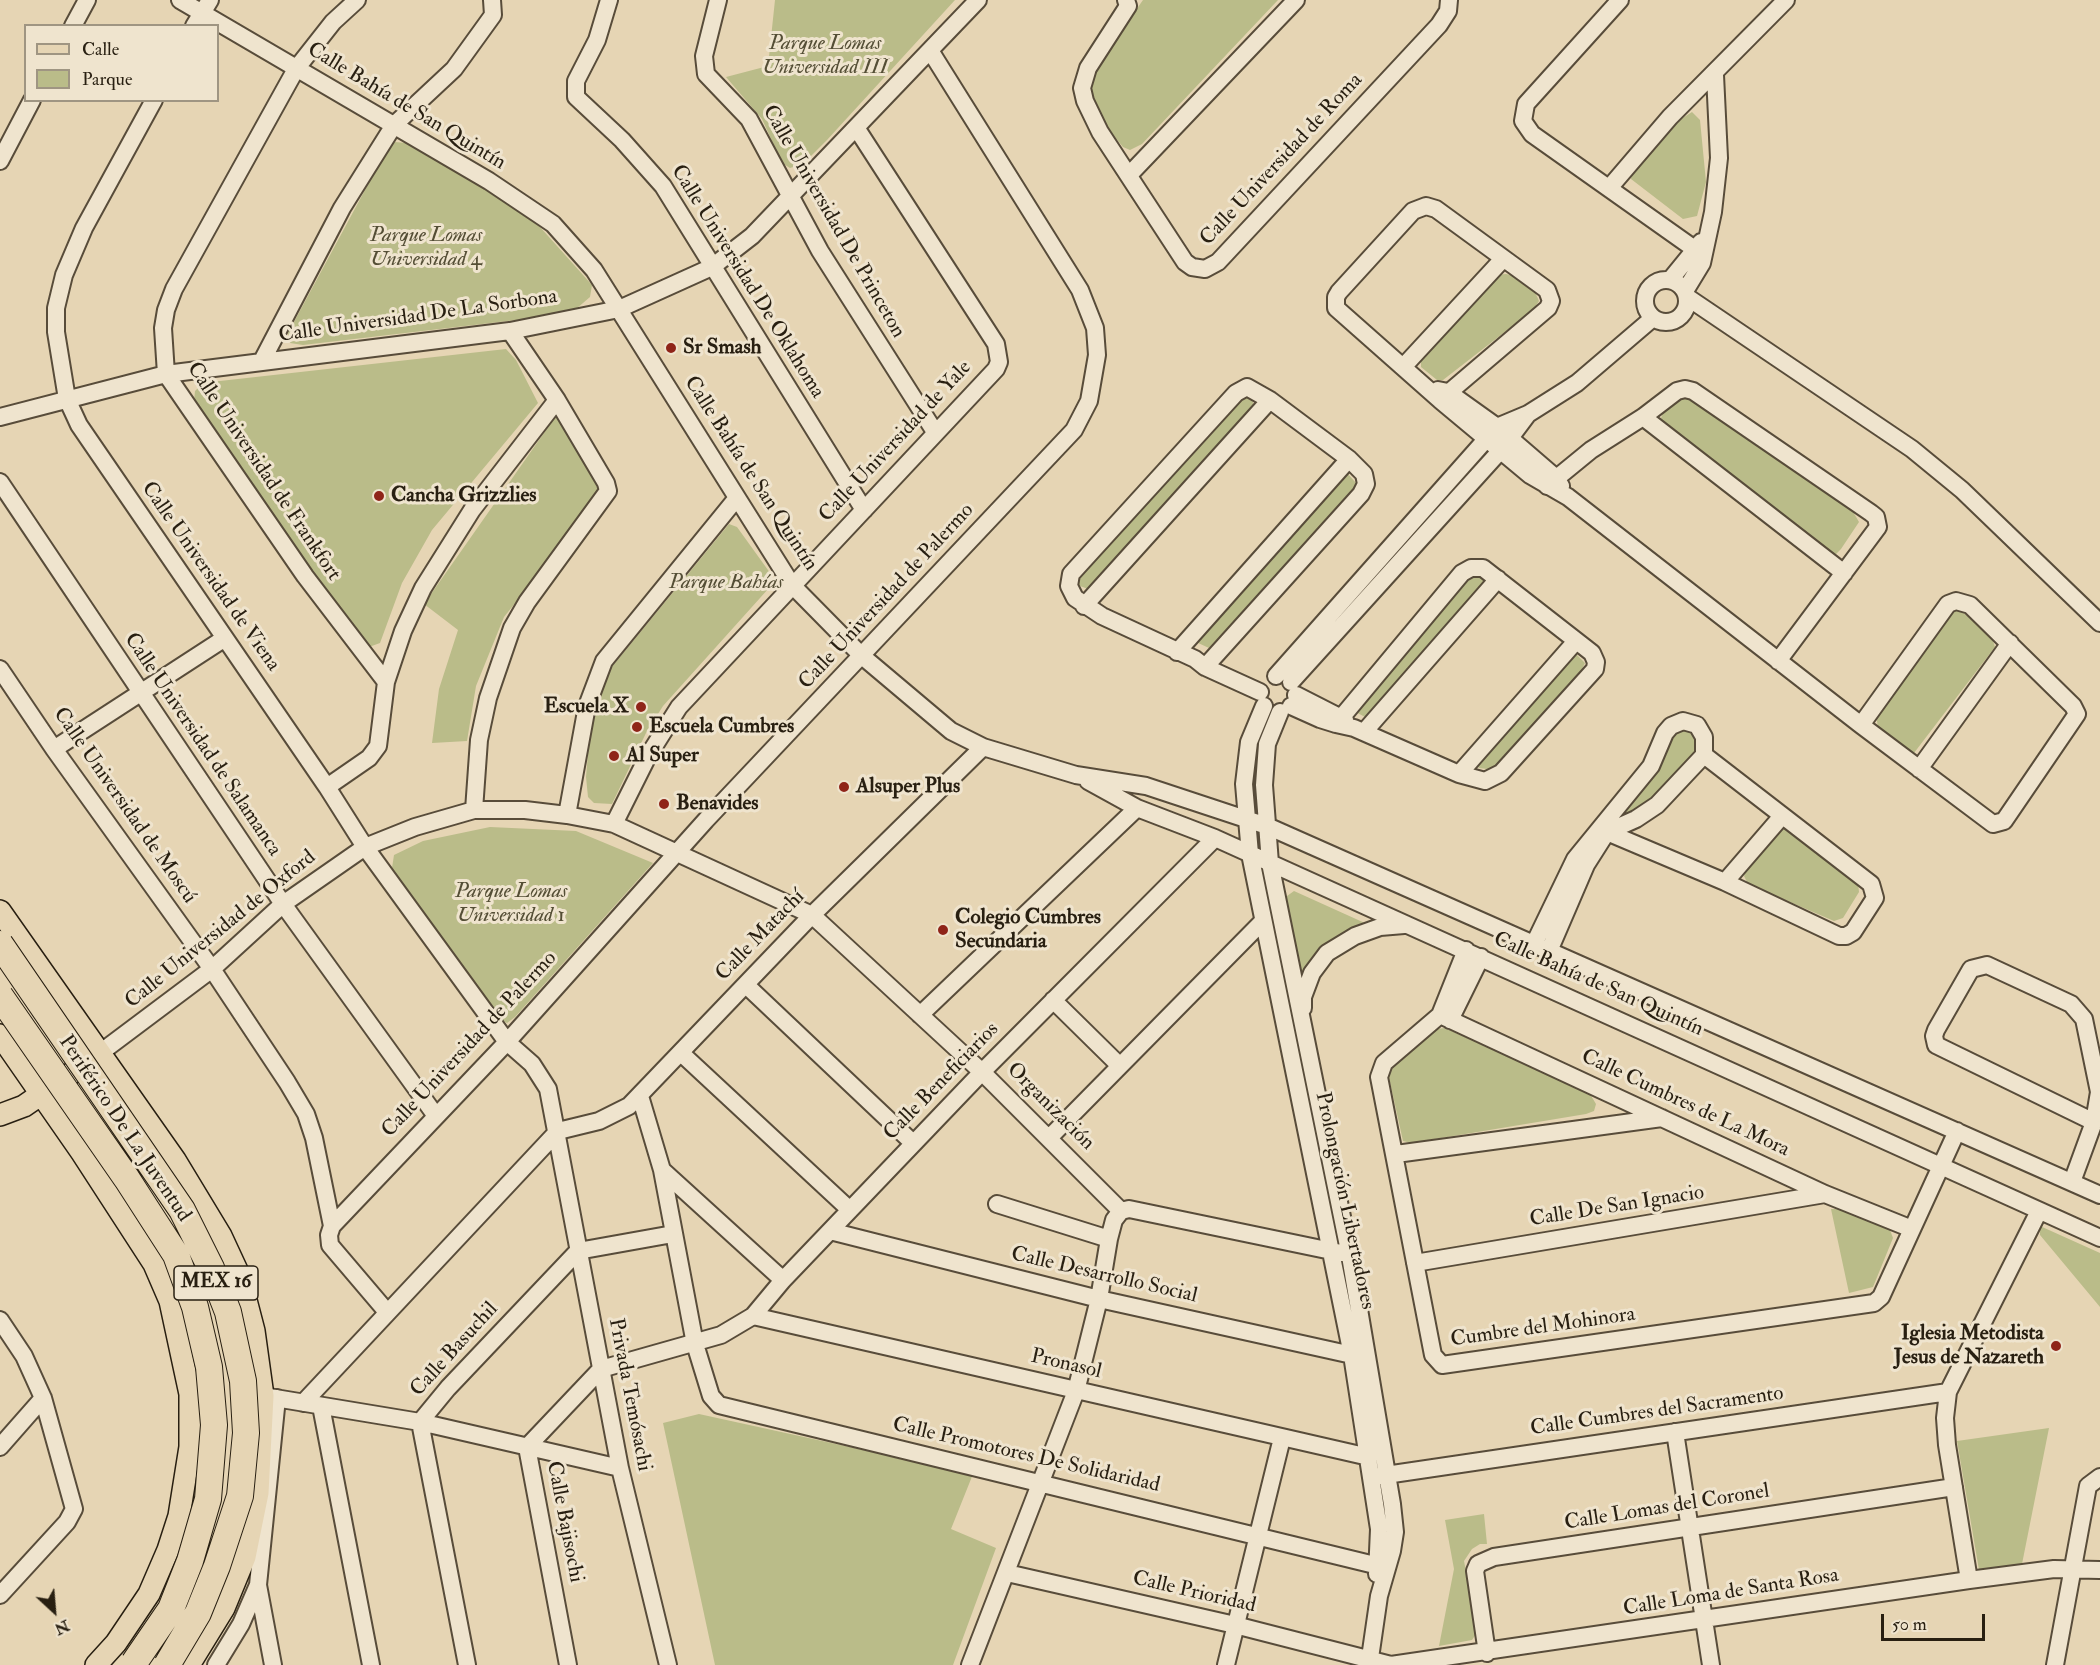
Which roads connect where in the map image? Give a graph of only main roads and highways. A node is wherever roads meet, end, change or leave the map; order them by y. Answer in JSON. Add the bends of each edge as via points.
{"nodes":[{"id":1,"x":0,"y":911,"type":"edge"},
{"id":2,"x":0,"y":944,"type":"edge"},
{"id":3,"x":0,"y":996,"type":"edge"},
{"id":4,"x":73,"y":1017,"type":"junction"},
{"id":5,"x":0,"y":1035,"type":"edge"},
{"id":6,"x":100,"y":1053,"type":"junction"},
{"id":7,"x":14,"y":1055,"type":"junction"},
{"id":8,"x":41,"y":1095,"type":"junction"},
{"id":9,"x":0,"y":1115,"type":"edge"},
{"id":10,"x":143,"y":1116,"type":"junction"},
{"id":11,"x":82,"y":1153,"type":"junction"},
{"id":12,"x":134,"y":1663,"type":"dead end"},
{"id":13,"x":96,"y":1665,"type":"edge"},
{"id":14,"x":167,"y":1665,"type":"edge"},
{"id":15,"x":189,"y":1665,"type":"edge"}],
"edges":[{"from":1,"to":4,"type":"main road"},
{"from":2,"to":14,"type":"highway","name":"Periférico De La Juventud","number":"MEX 16","bridge":true,"via":[[182,1210],[228,1312],[243,1381],[246,1433],[240,1496],[198,1613]]},
{"from":3,"to":12,"type":"highway","name":"Periférico De La Juventud","number":"MEX 16","bridge":true,"via":[[176,1255],[195,1307],[209,1367],[214,1425],[208,1499],[171,1609]]},
{"from":4,"to":6,"type":"main road"},
{"from":4,"to":7,"type":"main road","via":[[66,1034],[44,1050],[24,1057]]},
{"from":5,"to":7,"type":"main road"},
{"from":6,"to":8,"type":"main road"},
{"from":6,"to":10,"type":"main road"},
{"from":7,"to":8,"type":"main road"},
{"from":8,"to":9,"type":"main road"},
{"from":8,"to":11,"type":"main road"},
{"from":10,"to":11,"type":"main road","via":[[122,1119],[103,1129]]},
{"from":10,"to":15,"type":"main road","via":[[221,1236],[240,1277],[270,1397],[245,1557],[224,1608]]},
{"from":11,"to":13,"type":"main road","via":[[154,1264],[170,1301],[190,1394],[190,1447],[179,1516],[168,1550],[149,1593],[116,1643]]}]}
